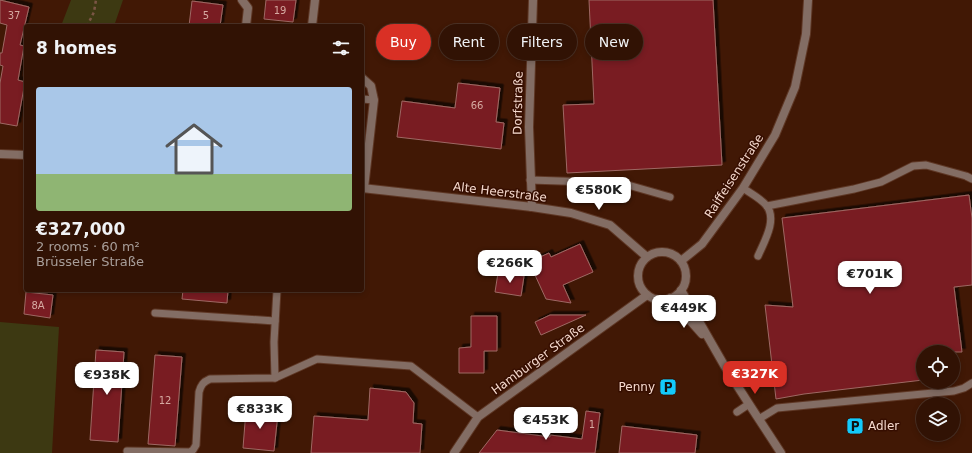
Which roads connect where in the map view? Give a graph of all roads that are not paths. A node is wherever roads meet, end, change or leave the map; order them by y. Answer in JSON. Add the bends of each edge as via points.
{"nodes":[{"id":1,"x":242,"y":0,"type":"edge"},
{"id":2,"x":315,"y":0,"type":"edge"},
{"id":3,"x":532,"y":0,"type":"edge"},
{"id":4,"x":808,"y":0,"type":"edge"},
{"id":5,"x":246,"y":24,"type":"edge"},
{"id":6,"x":312,"y":24,"type":"edge"},
{"id":7,"x":364,"y":80,"type":"edge"},
{"id":8,"x":364,"y":99,"type":"edge"},
{"id":9,"x":374,"y":100,"type":"junction"},
{"id":10,"x":0,"y":154,"type":"edge"},
{"id":11,"x":24,"y":155,"type":"edge"},
{"id":12,"x":972,"y":179,"type":"edge"},
{"id":13,"x":364,"y":180,"type":"edge"},
{"id":14,"x":530,"y":180,"type":"junction"},
{"id":15,"x":364,"y":188,"type":"edge"},
{"id":16,"x":743,"y":188,"type":"junction"},
{"id":17,"x":670,"y":197,"type":"dead end"},
{"id":18,"x":768,"y":206,"type":"junction"},
{"id":19,"x":532,"y":207,"type":"junction"},
{"id":20,"x":758,"y":256,"type":"dead end"},
{"id":21,"x":647,"y":257,"type":"junction"},
{"id":22,"x":681,"y":261,"type":"junction"},
{"id":23,"x":681,"y":290,"type":"junction"},
{"id":24,"x":277,"y":292,"type":"edge"},
{"id":25,"x":647,"y":295,"type":"junction"},
{"id":26,"x":670,"y":298,"type":"junction"},
{"id":27,"x":155,"y":313,"type":"dead end"},
{"id":28,"x":275,"y":321,"type":"junction"},
{"id":29,"x":712,"y":346,"type":"junction"},
{"id":30,"x":275,"y":378,"type":"junction"},
{"id":31,"x":972,"y":383,"type":"edge"},
{"id":32,"x":749,"y":404,"type":"junction"},
{"id":33,"x":737,"y":412,"type":"dead end"},
{"id":34,"x":478,"y":417,"type":"junction"},
{"id":35,"x":759,"y":419,"type":"junction"},
{"id":36,"x":127,"y":451,"type":"dead end"},
{"id":37,"x":454,"y":453,"type":"edge"},
{"id":38,"x":781,"y":453,"type":"edge"}],
"edges":[{"from":1,"to":5,"type":"street","via":[[248,8]]},
{"from":2,"to":6,"type":"street"},
{"from":3,"to":14,"type":"street","name":"Dorfstraße"},
{"from":4,"to":16,"type":"street","name":"Raiffeisenstraße","via":[[806,34],[794,87],[775,135]]},
{"from":7,"to":9,"type":"street","via":[[371,86]]},
{"from":8,"to":9,"type":"lane"},
{"from":9,"to":13,"type":"street"},
{"from":10,"to":11,"type":"street"},
{"from":12,"to":18,"type":"lane","via":[[926,165],[913,166],[881,182]]},
{"from":14,"to":17,"type":"lane","via":[[621,183]]},
{"from":14,"to":19,"type":"street","name":"Dorfstraße"},
{"from":15,"to":19,"type":"street","name":"Alte Heerstraße"},
{"from":16,"to":18,"type":"lane"},
{"from":16,"to":22,"type":"street","name":"Raiffeisenstraße","via":[[702,244]]},
{"from":18,"to":20,"type":"lane","via":[[771,225]]},
{"from":19,"to":21,"type":"street","name":"Alte Heerstraße","via":[[571,213],[610,225]]},
{"from":21,"to":22,"type":"street","via":[[661,251],[668,252]]},
{"from":21,"to":25,"type":"street","via":[[638,269],[639,283]]},
{"from":22,"to":23,"type":"street","via":[[686,276]]},
{"from":23,"to":26,"type":"street"},
{"from":23,"to":29,"type":"street"},
{"from":24,"to":28,"type":"lane"},
{"from":25,"to":26,"type":"street","via":[[654,299]]},
{"from":25,"to":34,"type":"street","name":"Hamburger Straße"},
{"from":26,"to":29,"type":"street"},
{"from":27,"to":28,"type":"lane"},
{"from":28,"to":30,"type":"lane"},
{"from":29,"to":32,"type":"street"},
{"from":30,"to":34,"type":"lane","via":[[317,359],[411,366]]},
{"from":30,"to":36,"type":"lane","via":[[210,379],[204,382],[199,392],[196,445],[190,452]]},
{"from":31,"to":35,"type":"lane","via":[[954,391],[777,408]]},
{"from":32,"to":33,"type":"lane"},
{"from":32,"to":35,"type":"street"},
{"from":34,"to":37,"type":"street","name":"Hamburger Straße"},
{"from":35,"to":38,"type":"street"}]}
